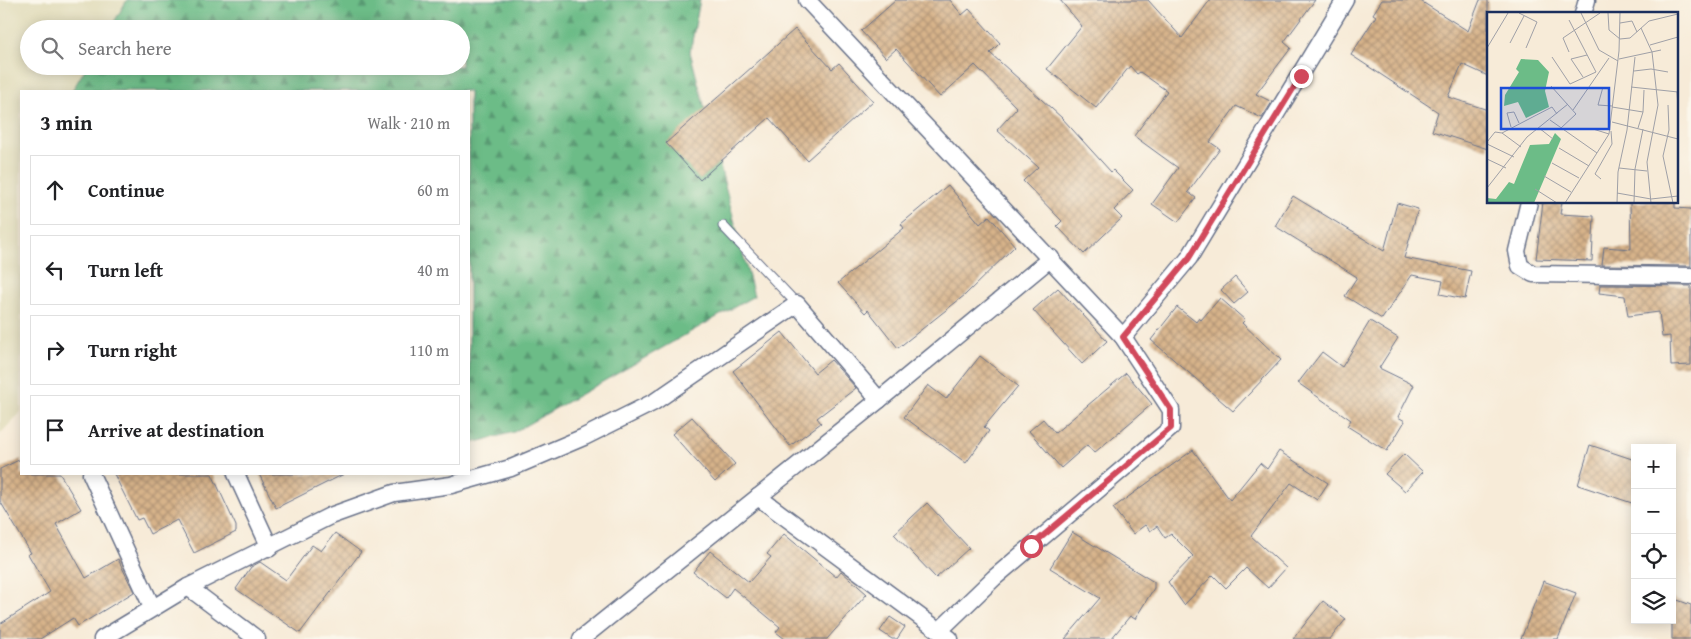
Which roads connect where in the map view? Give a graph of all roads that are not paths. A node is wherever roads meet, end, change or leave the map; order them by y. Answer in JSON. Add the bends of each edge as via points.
{"nodes":[{"id":1,"x":807,"y":0,"type":"edge"},
{"id":2,"x":1345,"y":0,"type":"edge"},
{"id":3,"x":1529,"y":204,"type":"edge"},
{"id":4,"x":723,"y":226,"type":"dead end"},
{"id":5,"x":1051,"y":258,"type":"junction"},
{"id":6,"x":1691,"y":276,"type":"edge"},
{"id":7,"x":797,"y":304,"type":"junction"},
{"id":8,"x":1123,"y":337,"type":"junction"},
{"id":9,"x":878,"y":400,"type":"junction"},
{"id":10,"x":91,"y":475,"type":"edge"},
{"id":11,"x":236,"y":475,"type":"edge"},
{"id":12,"x":758,"y":497,"type":"junction"},
{"id":13,"x":270,"y":548,"type":"junction"},
{"id":14,"x":188,"y":587,"type":"junction"},
{"id":15,"x":152,"y":607,"type":"junction"},
{"id":16,"x":945,"y":635,"type":"edge"},
{"id":17,"x":589,"y":637,"type":"edge"},
{"id":18,"x":102,"y":639,"type":"edge"},
{"id":19,"x":257,"y":639,"type":"edge"}],
"edges":[{"from":1,"to":5,"type":"street"},
{"from":2,"to":8,"type":"street","via":[[1189,258]]},
{"from":3,"to":6,"type":"street","via":[[1517,251],[1520,266],[1533,274]]},
{"from":4,"to":7,"type":"lane"},
{"from":5,"to":8,"type":"street"},
{"from":5,"to":9,"type":"street"},
{"from":7,"to":9,"type":"street"},
{"from":7,"to":13,"type":"street","via":[[654,402],[584,437],[511,468],[451,485],[394,493],[330,516]]},
{"from":8,"to":16,"type":"street","via":[[1171,410],[1171,428],[994,578]]},
{"from":9,"to":12,"type":"street"},
{"from":10,"to":15,"type":"street"},
{"from":11,"to":13,"type":"street"},
{"from":12,"to":16,"type":"street"},
{"from":12,"to":17,"type":"street"},
{"from":13,"to":14,"type":"street"},
{"from":14,"to":15,"type":"street"},
{"from":14,"to":19,"type":"street"},
{"from":15,"to":18,"type":"street"}]}
